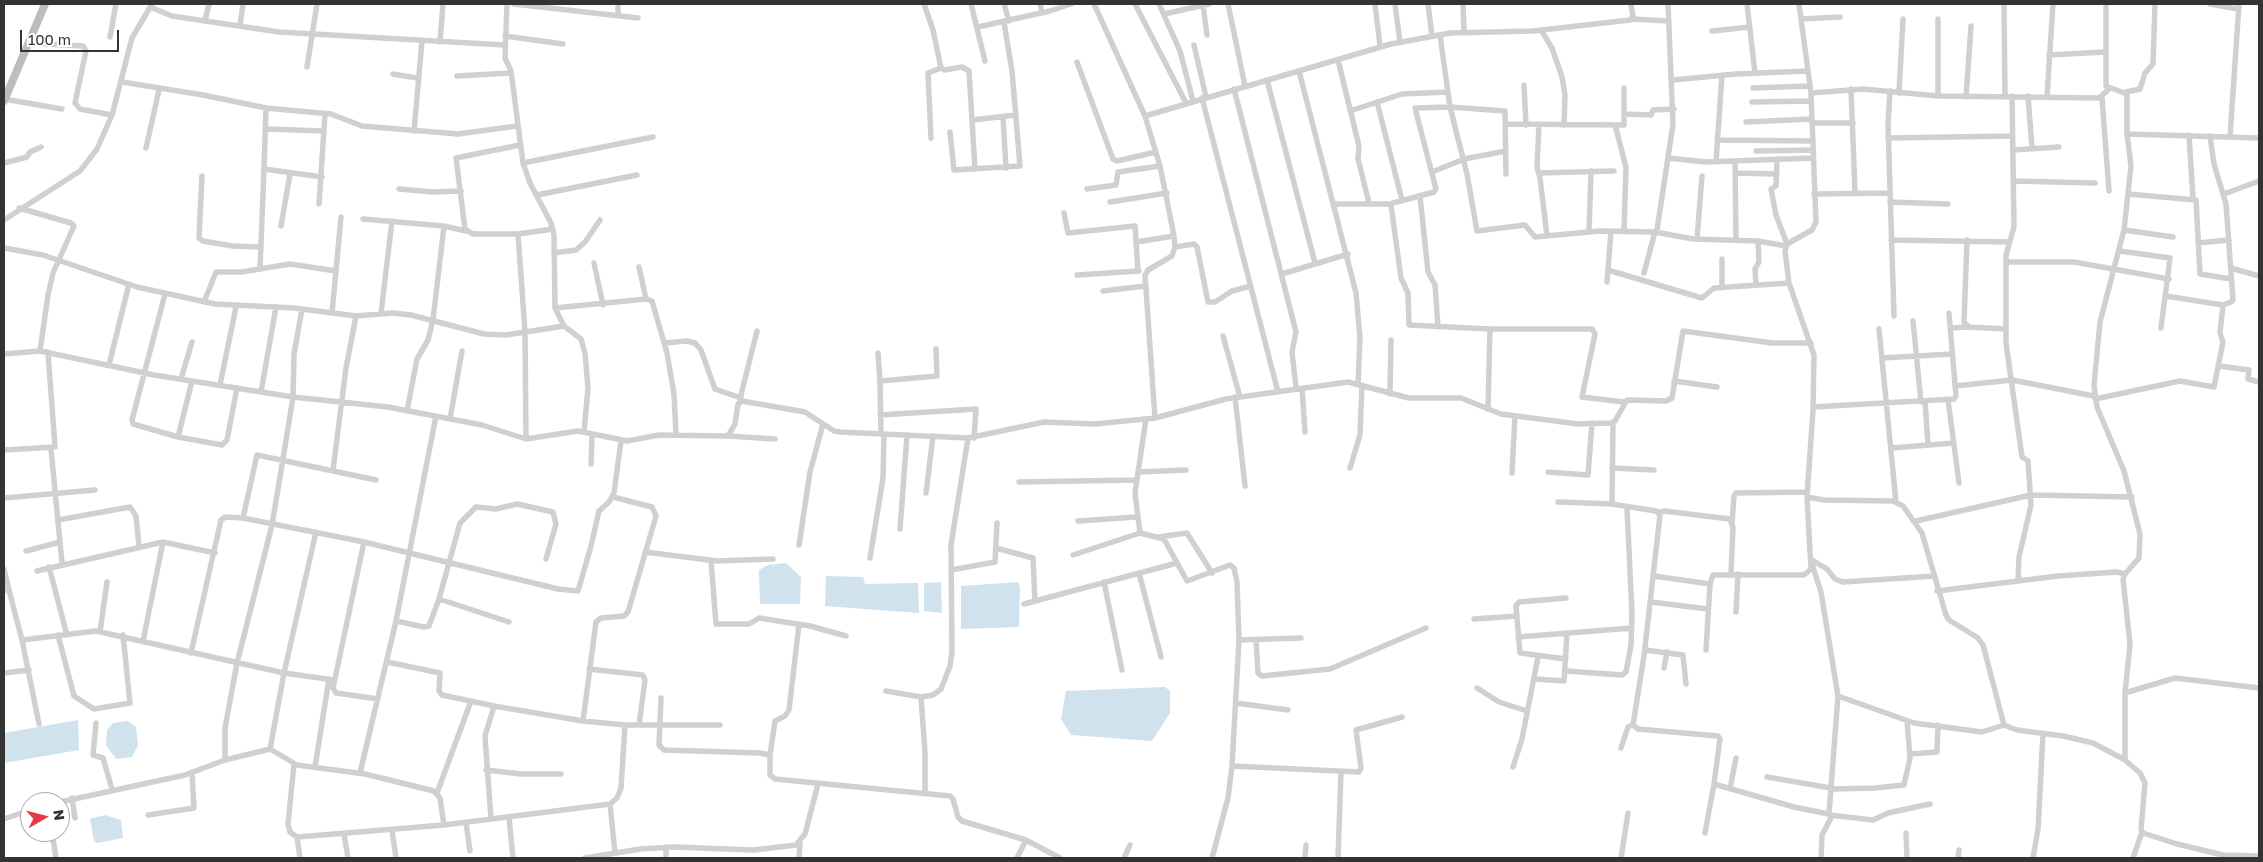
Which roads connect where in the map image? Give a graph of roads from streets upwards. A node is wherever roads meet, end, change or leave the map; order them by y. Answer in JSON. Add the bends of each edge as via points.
{"nodes":[{"id":1,"x":45,"y":4,"type":"edge"},
{"id":2,"x":116,"y":4,"type":"edge"},
{"id":3,"x":209,"y":4,"type":"edge"},
{"id":4,"x":243,"y":4,"type":"edge"},
{"id":5,"x":317,"y":4,"type":"edge"},
{"id":6,"x":443,"y":4,"type":"edge"},
{"id":7,"x":507,"y":4,"type":"edge"},
{"id":8,"x":514,"y":4,"type":"edge"},
{"id":9,"x":618,"y":4,"type":"edge"},
{"id":10,"x":924,"y":4,"type":"edge"},
{"id":11,"x":971,"y":4,"type":"edge"},
{"id":12,"x":1004,"y":4,"type":"edge"},
{"id":13,"x":1040,"y":4,"type":"edge"},
{"id":14,"x":1071,"y":4,"type":"edge"},
{"id":15,"x":1094,"y":4,"type":"edge"},
{"id":16,"x":1135,"y":4,"type":"edge"},
{"id":17,"x":1159,"y":4,"type":"edge"},
{"id":18,"x":1206,"y":4,"type":"edge"},
{"id":19,"x":1228,"y":4,"type":"edge"},
{"id":20,"x":1375,"y":4,"type":"edge"},
{"id":21,"x":1395,"y":4,"type":"edge"},
{"id":22,"x":1428,"y":4,"type":"edge"},
{"id":23,"x":1463,"y":4,"type":"edge"},
{"id":24,"x":1631,"y":4,"type":"edge"},
{"id":25,"x":1668,"y":4,"type":"edge"},
{"id":26,"x":1747,"y":4,"type":"edge"},
{"id":27,"x":1799,"y":4,"type":"edge"},
{"id":28,"x":2004,"y":4,"type":"edge"},
{"id":29,"x":2053,"y":4,"type":"edge"},
{"id":30,"x":2106,"y":4,"type":"edge"},
{"id":31,"x":2155,"y":4,"type":"edge"},
{"id":32,"x":2214,"y":4,"type":"edge"},
{"id":33,"x":151,"y":5,"type":"edge"},
{"id":34,"x":2238,"y":6,"type":"edge"},
{"id":35,"x":1042,"y":13,"type":"junction"},
{"id":36,"x":1164,"y":14,"type":"junction"},
{"id":37,"x":618,"y":15,"type":"junction"},
{"id":38,"x":1840,"y":16,"type":"dead end"},
{"id":39,"x":638,"y":18,"type":"dead end"},
{"id":40,"x":1632,"y":18,"type":"junction"},
{"id":41,"x":1903,"y":18,"type":"dead end"},
{"id":42,"x":1801,"y":19,"type":"junction"},
{"id":43,"x":1938,"y":19,"type":"dead end"},
{"id":44,"x":206,"y":21,"type":"junction"},
{"id":45,"x":1006,"y":21,"type":"junction"},
{"id":46,"x":1668,"y":21,"type":"junction"},
{"id":47,"x":240,"y":26,"type":"junction"},
{"id":48,"x":1971,"y":26,"type":"dead end"},
{"id":49,"x":978,"y":27,"type":"junction"},
{"id":50,"x":1750,"y":27,"type":"junction"},
{"id":51,"x":1541,"y":30,"type":"junction"},
{"id":52,"x":1712,"y":31,"type":"dead end"},
{"id":53,"x":1464,"y":32,"type":"junction"},
{"id":54,"x":312,"y":34,"type":"junction"},
{"id":55,"x":1440,"y":34,"type":"junction"},
{"id":56,"x":1207,"y":35,"type":"dead end"},
{"id":57,"x":505,"y":36,"type":"junction"},
{"id":58,"x":1432,"y":36,"type":"junction"},
{"id":59,"x":110,"y":37,"type":"dead end"},
{"id":60,"x":422,"y":42,"type":"junction"},
{"id":61,"x":440,"y":42,"type":"junction"},
{"id":62,"x":1400,"y":42,"type":"junction"},
{"id":63,"x":29,"y":43,"type":"junction"},
{"id":64,"x":504,"y":44,"type":"junction"},
{"id":65,"x":563,"y":44,"type":"dead end"},
{"id":66,"x":1194,"y":45,"type":"dead end"},
{"id":67,"x":1380,"y":46,"type":"junction"},
{"id":68,"x":2105,"y":52,"type":"junction"},
{"id":69,"x":2049,"y":55,"type":"junction"},
{"id":70,"x":1338,"y":60,"type":"junction"},
{"id":71,"x":984,"y":61,"type":"dead end"},
{"id":72,"x":1077,"y":62,"type":"dead end"},
{"id":73,"x":307,"y":67,"type":"dead end"},
{"id":74,"x":941,"y":68,"type":"junction"},
{"id":75,"x":1299,"y":71,"type":"junction"},
{"id":76,"x":1807,"y":71,"type":"junction"},
{"id":77,"x":1755,"y":73,"type":"junction"},
{"id":78,"x":393,"y":74,"type":"dead end"},
{"id":79,"x":511,"y":74,"type":"junction"},
{"id":80,"x":457,"y":76,"type":"dead end"},
{"id":81,"x":1722,"y":76,"type":"junction"},
{"id":82,"x":417,"y":78,"type":"junction"},
{"id":83,"x":1267,"y":80,"type":"junction"},
{"id":84,"x":1673,"y":80,"type":"junction"},
{"id":85,"x":122,"y":82,"type":"junction"},
{"id":86,"x":1245,"y":86,"type":"junction"},
{"id":87,"x":1524,"y":86,"type":"dead end"},
{"id":88,"x":1624,"y":88,"type":"dead end"},
{"id":89,"x":1753,"y":88,"type":"dead end"},
{"id":90,"x":1234,"y":89,"type":"junction"},
{"id":91,"x":1810,"y":89,"type":"junction"},
{"id":92,"x":1851,"y":89,"type":"junction"},
{"id":93,"x":2109,"y":89,"type":"junction"},
{"id":94,"x":159,"y":90,"type":"junction"},
{"id":95,"x":1890,"y":91,"type":"junction"},
{"id":96,"x":1448,"y":92,"type":"junction"},
{"id":97,"x":2126,"y":92,"type":"junction"},
{"id":98,"x":1899,"y":93,"type":"junction"},
{"id":99,"x":1938,"y":96,"type":"junction"},
{"id":100,"x":2009,"y":96,"type":"junction"},
{"id":101,"x":2028,"y":96,"type":"junction"},
{"id":102,"x":1966,"y":97,"type":"junction"},
{"id":103,"x":2047,"y":97,"type":"junction"},
{"id":104,"x":1204,"y":98,"type":"junction"},
{"id":105,"x":2102,"y":98,"type":"junction"},
{"id":106,"x":4,"y":100,"type":"edge"},
{"id":107,"x":1194,"y":101,"type":"junction"},
{"id":108,"x":1811,"y":101,"type":"junction"},
{"id":109,"x":1377,"y":102,"type":"junction"},
{"id":110,"x":1752,"y":102,"type":"dead end"},
{"id":111,"x":1186,"y":103,"type":"junction"},
{"id":112,"x":1450,"y":107,"type":"junction"},
{"id":113,"x":266,"y":108,"type":"junction"},
{"id":114,"x":62,"y":109,"type":"dead end"},
{"id":115,"x":1674,"y":110,"type":"junction"},
{"id":116,"x":1350,"y":111,"type":"junction"},
{"id":117,"x":326,"y":114,"type":"junction"},
{"id":118,"x":1624,"y":114,"type":"junction"},
{"id":119,"x":112,"y":115,"type":"junction"},
{"id":120,"x":1016,"y":116,"type":"junction"},
{"id":121,"x":1145,"y":116,"type":"junction"},
{"id":122,"x":1003,"y":117,"type":"junction"},
{"id":123,"x":972,"y":120,"type":"junction"},
{"id":124,"x":1812,"y":121,"type":"junction"},
{"id":125,"x":1746,"y":122,"type":"dead end"},
{"id":126,"x":1853,"y":123,"type":"junction"},
{"id":127,"x":1506,"y":124,"type":"junction"},
{"id":128,"x":1526,"y":125,"type":"junction"},
{"id":129,"x":1539,"y":125,"type":"junction"},
{"id":130,"x":1564,"y":125,"type":"junction"},
{"id":131,"x":1615,"y":125,"type":"junction"},
{"id":132,"x":517,"y":126,"type":"junction"},
{"id":133,"x":265,"y":129,"type":"junction"},
{"id":134,"x":324,"y":131,"type":"junction"},
{"id":135,"x":414,"y":131,"type":"junction"},
{"id":136,"x":950,"y":132,"type":"dead end"},
{"id":137,"x":2127,"y":134,"type":"junction"},
{"id":138,"x":2189,"y":135,"type":"junction"},
{"id":139,"x":2012,"y":136,"type":"junction"},
{"id":140,"x":2210,"y":136,"type":"junction"},
{"id":141,"x":653,"y":137,"type":"dead end"},
{"id":142,"x":2230,"y":137,"type":"junction"},
{"id":143,"x":931,"y":138,"type":"dead end"},
{"id":144,"x":1888,"y":138,"type":"junction"},
{"id":145,"x":2259,"y":138,"type":"edge"},
{"id":146,"x":1717,"y":140,"type":"junction"},
{"id":147,"x":1812,"y":140,"type":"junction"},
{"id":148,"x":520,"y":145,"type":"junction"},
{"id":149,"x":41,"y":147,"type":"dead end"},
{"id":150,"x":2059,"y":147,"type":"dead end"},
{"id":151,"x":146,"y":148,"type":"dead end"},
{"id":152,"x":2032,"y":148,"type":"junction"},
{"id":153,"x":1813,"y":150,"type":"junction"},
{"id":154,"x":2012,"y":150,"type":"junction"},
{"id":155,"x":1506,"y":151,"type":"junction"},
{"id":156,"x":1756,"y":151,"type":"dead end"},
{"id":157,"x":1156,"y":152,"type":"junction"},
{"id":158,"x":1668,"y":158,"type":"junction"},
{"id":159,"x":1813,"y":158,"type":"junction"},
{"id":160,"x":1464,"y":159,"type":"junction"},
{"id":161,"x":1777,"y":160,"type":"junction"},
{"id":162,"x":1735,"y":161,"type":"junction"},
{"id":163,"x":4,"y":162,"type":"edge"},
{"id":164,"x":1716,"y":162,"type":"junction"},
{"id":165,"x":524,"y":163,"type":"junction"},
{"id":166,"x":1160,"y":166,"type":"junction"},
{"id":167,"x":1006,"y":168,"type":"junction"},
{"id":168,"x":264,"y":169,"type":"junction"},
{"id":169,"x":975,"y":170,"type":"junction"},
{"id":170,"x":1591,"y":171,"type":"junction"},
{"id":171,"x":1614,"y":171,"type":"dead end"},
{"id":172,"x":1432,"y":172,"type":"junction"},
{"id":173,"x":1538,"y":173,"type":"junction"},
{"id":174,"x":290,"y":174,"type":"junction"},
{"id":175,"x":1506,"y":174,"type":"dead end"},
{"id":176,"x":1735,"y":174,"type":"junction"},
{"id":177,"x":1777,"y":174,"type":"junction"},
{"id":178,"x":637,"y":175,"type":"dead end"},
{"id":179,"x":202,"y":176,"type":"dead end"},
{"id":180,"x":1702,"y":176,"type":"dead end"},
{"id":181,"x":322,"y":177,"type":"junction"},
{"id":182,"x":2013,"y":181,"type":"junction"},
{"id":183,"x":2259,"y":181,"type":"edge"},
{"id":184,"x":2095,"y":183,"type":"dead end"},
{"id":185,"x":399,"y":189,"type":"dead end"},
{"id":186,"x":1087,"y":189,"type":"dead end"},
{"id":187,"x":461,"y":190,"type":"junction"},
{"id":188,"x":2109,"y":191,"type":"dead end"},
{"id":189,"x":1167,"y":193,"type":"junction"},
{"id":190,"x":1856,"y":193,"type":"junction"},
{"id":191,"x":1890,"y":193,"type":"junction"},
{"id":192,"x":1814,"y":194,"type":"junction"},
{"id":193,"x":2128,"y":194,"type":"junction"},
{"id":194,"x":2224,"y":194,"type":"junction"},
{"id":195,"x":537,"y":195,"type":"junction"},
{"id":196,"x":1420,"y":196,"type":"junction"},
{"id":197,"x":2193,"y":198,"type":"junction"},
{"id":198,"x":1402,"y":200,"type":"junction"},
{"id":199,"x":1110,"y":202,"type":"dead end"},
{"id":200,"x":1890,"y":202,"type":"junction"},
{"id":201,"x":1369,"y":203,"type":"junction"},
{"id":202,"x":319,"y":204,"type":"dead end"},
{"id":203,"x":1335,"y":204,"type":"junction"},
{"id":204,"x":1391,"y":204,"type":"junction"},
{"id":205,"x":1948,"y":204,"type":"dead end"},
{"id":206,"x":19,"y":208,"type":"junction"},
{"id":207,"x":1064,"y":213,"type":"dead end"},
{"id":208,"x":342,"y":217,"type":"dead end"},
{"id":209,"x":363,"y":219,"type":"dead end"},
{"id":210,"x":4,"y":220,"type":"edge"},
{"id":211,"x":600,"y":220,"type":"dead end"},
{"id":212,"x":392,"y":221,"type":"junction"},
{"id":213,"x":281,"y":226,"type":"dead end"},
{"id":214,"x":444,"y":226,"type":"junction"},
{"id":215,"x":553,"y":229,"type":"junction"},
{"id":216,"x":2124,"y":230,"type":"junction"},
{"id":217,"x":1611,"y":231,"type":"junction"},
{"id":218,"x":1624,"y":231,"type":"junction"},
{"id":219,"x":466,"y":232,"type":"junction"},
{"id":220,"x":1589,"y":232,"type":"junction"},
{"id":221,"x":1655,"y":232,"type":"junction"},
{"id":222,"x":518,"y":234,"type":"junction"},
{"id":223,"x":1174,"y":236,"type":"junction"},
{"id":224,"x":1547,"y":236,"type":"junction"},
{"id":225,"x":2173,"y":237,"type":"dead end"},
{"id":226,"x":1697,"y":239,"type":"junction"},
{"id":227,"x":1736,"y":240,"type":"junction"},
{"id":228,"x":1891,"y":240,"type":"junction"},
{"id":229,"x":1967,"y":240,"type":"junction"},
{"id":230,"x":2229,"y":240,"type":"junction"},
{"id":231,"x":1758,"y":241,"type":"junction"},
{"id":232,"x":1136,"y":242,"type":"junction"},
{"id":233,"x":2010,"y":242,"type":"junction"},
{"id":234,"x":2198,"y":242,"type":"junction"},
{"id":235,"x":1787,"y":245,"type":"junction"},
{"id":236,"x":260,"y":247,"type":"junction"},
{"id":237,"x":1175,"y":247,"type":"junction"},
{"id":238,"x":4,"y":248,"type":"edge"},
{"id":239,"x":2120,"y":251,"type":"junction"},
{"id":240,"x":554,"y":253,"type":"junction"},
{"id":241,"x":1348,"y":254,"type":"junction"},
{"id":242,"x":1722,"y":259,"type":"dead end"},
{"id":243,"x":59,"y":260,"type":"junction"},
{"id":244,"x":2006,"y":262,"type":"junction"},
{"id":245,"x":594,"y":263,"type":"dead end"},
{"id":246,"x":1315,"y":263,"type":"junction"},
{"id":247,"x":639,"y":267,"type":"dead end"},
{"id":248,"x":260,"y":268,"type":"junction"},
{"id":249,"x":2115,"y":268,"type":"junction"},
{"id":250,"x":2231,"y":268,"type":"junction"},
{"id":251,"x":336,"y":270,"type":"junction"},
{"id":252,"x":1138,"y":270,"type":"junction"},
{"id":253,"x":1608,"y":270,"type":"junction"},
{"id":254,"x":1146,"y":272,"type":"junction"},
{"id":255,"x":1644,"y":273,"type":"dead end"},
{"id":256,"x":1282,"y":274,"type":"junction"},
{"id":257,"x":1077,"y":275,"type":"dead end"},
{"id":258,"x":2259,"y":276,"type":"edge"},
{"id":259,"x":2169,"y":279,"type":"junction"},
{"id":260,"x":2232,"y":279,"type":"junction"},
{"id":261,"x":1607,"y":282,"type":"dead end"},
{"id":262,"x":1789,"y":283,"type":"junction"},
{"id":263,"x":129,"y":284,"type":"junction"},
{"id":264,"x":1756,"y":285,"type":"junction"},
{"id":265,"x":1145,"y":286,"type":"junction"},
{"id":266,"x":1250,"y":286,"type":"junction"},
{"id":267,"x":1722,"y":288,"type":"junction"},
{"id":268,"x":1103,"y":291,"type":"dead end"},
{"id":269,"x":165,"y":294,"type":"junction"},
{"id":270,"x":2166,"y":296,"type":"junction"},
{"id":271,"x":646,"y":299,"type":"junction"},
{"id":272,"x":204,"y":302,"type":"junction"},
{"id":273,"x":603,"y":305,"type":"junction"},
{"id":274,"x":2223,"y":305,"type":"junction"},
{"id":275,"x":236,"y":307,"type":"junction"},
{"id":276,"x":276,"y":307,"type":"junction"},
{"id":277,"x":555,"y":308,"type":"junction"},
{"id":278,"x":302,"y":309,"type":"junction"},
{"id":279,"x":332,"y":313,"type":"junction"},
{"id":280,"x":381,"y":313,"type":"junction"},
{"id":281,"x":1948,"y":313,"type":"dead end"},
{"id":282,"x":356,"y":316,"type":"junction"},
{"id":283,"x":1894,"y":316,"type":"dead end"},
{"id":284,"x":433,"y":322,"type":"junction"},
{"id":285,"x":1913,"y":322,"type":"dead end"},
{"id":286,"x":564,"y":326,"type":"junction"},
{"id":287,"x":1438,"y":327,"type":"junction"},
{"id":288,"x":1969,"y":327,"type":"junction"},
{"id":289,"x":1950,"y":328,"type":"junction"},
{"id":290,"x":2161,"y":328,"type":"dead end"},
{"id":291,"x":1490,"y":329,"type":"junction"},
{"id":292,"x":1879,"y":329,"type":"dead end"},
{"id":293,"x":2006,"y":329,"type":"junction"},
{"id":294,"x":757,"y":331,"type":"dead end"},
{"id":295,"x":525,"y":332,"type":"junction"},
{"id":296,"x":1223,"y":336,"type":"dead end"},
{"id":297,"x":1391,"y":340,"type":"dead end"},
{"id":298,"x":192,"y":342,"type":"dead end"},
{"id":299,"x":664,"y":343,"type":"junction"},
{"id":300,"x":1811,"y":343,"type":"junction"},
{"id":301,"x":936,"y":349,"type":"dead end"},
{"id":302,"x":40,"y":350,"type":"junction"},
{"id":303,"x":462,"y":351,"type":"dead end"},
{"id":304,"x":48,"y":352,"type":"junction"},
{"id":305,"x":4,"y":354,"type":"edge"},
{"id":306,"x":878,"y":354,"type":"dead end"},
{"id":307,"x":1952,"y":354,"type":"junction"},
{"id":308,"x":1917,"y":356,"type":"junction"},
{"id":309,"x":1882,"y":358,"type":"junction"},
{"id":310,"x":109,"y":365,"type":"junction"},
{"id":311,"x":2219,"y":366,"type":"junction"},
{"id":312,"x":145,"y":372,"type":"junction"},
{"id":313,"x":181,"y":379,"type":"junction"},
{"id":314,"x":1674,"y":380,"type":"junction"},
{"id":315,"x":2012,"y":380,"type":"junction"},
{"id":316,"x":192,"y":381,"type":"junction"},
{"id":317,"x":880,"y":381,"type":"junction"},
{"id":318,"x":2259,"y":382,"type":"edge"},
{"id":319,"x":1360,"y":384,"type":"junction"},
{"id":320,"x":220,"y":385,"type":"junction"},
{"id":321,"x":1955,"y":386,"type":"junction"},
{"id":322,"x":1717,"y":387,"type":"dead end"},
{"id":323,"x":237,"y":388,"type":"junction"},
{"id":324,"x":1299,"y":388,"type":"junction"},
{"id":325,"x":261,"y":392,"type":"junction"},
{"id":326,"x":1278,"y":392,"type":"junction"},
{"id":327,"x":1390,"y":394,"type":"junction"},
{"id":328,"x":294,"y":397,"type":"junction"},
{"id":329,"x":1238,"y":397,"type":"junction"},
{"id":330,"x":2094,"y":397,"type":"junction"},
{"id":331,"x":740,"y":400,"type":"junction"},
{"id":332,"x":1948,"y":400,"type":"junction"},
{"id":333,"x":342,"y":402,"type":"junction"},
{"id":334,"x":1624,"y":402,"type":"junction"},
{"id":335,"x":1923,"y":402,"type":"junction"},
{"id":336,"x":1886,"y":404,"type":"junction"},
{"id":337,"x":1813,"y":407,"type":"junction"},
{"id":338,"x":1488,"y":409,"type":"junction"},
{"id":339,"x":407,"y":410,"type":"junction"},
{"id":340,"x":880,"y":415,"type":"junction"},
{"id":341,"x":436,"y":416,"type":"junction"},
{"id":342,"x":1515,"y":416,"type":"junction"},
{"id":343,"x":1155,"y":418,"type":"junction"},
{"id":344,"x":450,"y":419,"type":"junction"},
{"id":345,"x":1146,"y":419,"type":"junction"},
{"id":346,"x":1613,"y":422,"type":"junction"},
{"id":347,"x":1592,"y":423,"type":"junction"},
{"id":348,"x":823,"y":424,"type":"junction"},
{"id":349,"x":584,"y":432,"type":"junction"},
{"id":350,"x":1305,"y":432,"type":"dead end"},
{"id":351,"x":676,"y":434,"type":"junction"},
{"id":352,"x":883,"y":434,"type":"junction"},
{"id":353,"x":907,"y":435,"type":"junction"},
{"id":354,"x":592,"y":436,"type":"junction"},
{"id":355,"x":728,"y":436,"type":"junction"},
{"id":356,"x":933,"y":436,"type":"junction"},
{"id":357,"x":178,"y":437,"type":"junction"},
{"id":358,"x":775,"y":438,"type":"dead end"},
{"id":359,"x":971,"y":438,"type":"junction"},
{"id":360,"x":526,"y":439,"type":"junction"},
{"id":361,"x":621,"y":441,"type":"junction"},
{"id":362,"x":1954,"y":443,"type":"junction"},
{"id":363,"x":1928,"y":445,"type":"junction"},
{"id":364,"x":1891,"y":448,"type":"junction"},
{"id":365,"x":51,"y":449,"type":"junction"},
{"id":366,"x":4,"y":450,"type":"edge"},
{"id":367,"x":283,"y":459,"type":"junction"},
{"id":368,"x":591,"y":464,"type":"dead end"},
{"id":369,"x":1350,"y":468,"type":"dead end"},
{"id":370,"x":1612,"y":468,"type":"junction"},
{"id":371,"x":333,"y":470,"type":"junction"},
{"id":372,"x":1186,"y":470,"type":"dead end"},
{"id":373,"x":1654,"y":470,"type":"dead end"},
{"id":374,"x":1138,"y":472,"type":"junction"},
{"id":375,"x":1548,"y":472,"type":"dead end"},
{"id":376,"x":1512,"y":473,"type":"dead end"},
{"id":377,"x":376,"y":480,"type":"dead end"},
{"id":378,"x":1136,"y":480,"type":"junction"},
{"id":379,"x":1019,"y":482,"type":"dead end"},
{"id":380,"x":1959,"y":484,"type":"dead end"},
{"id":381,"x":1245,"y":486,"type":"dead end"},
{"id":382,"x":95,"y":490,"type":"dead end"},
{"id":383,"x":926,"y":492,"type":"dead end"},
{"id":384,"x":55,"y":494,"type":"junction"},
{"id":385,"x":1807,"y":495,"type":"junction"},
{"id":386,"x":2031,"y":495,"type":"junction"},
{"id":387,"x":2132,"y":497,"type":"junction"},
{"id":388,"x":4,"y":498,"type":"edge"},
{"id":389,"x":612,"y":498,"type":"junction"},
{"id":390,"x":1558,"y":502,"type":"dead end"},
{"id":391,"x":1896,"y":502,"type":"junction"},
{"id":392,"x":1612,"y":504,"type":"junction"},
{"id":393,"x":1627,"y":508,"type":"junction"},
{"id":394,"x":1660,"y":512,"type":"junction"},
{"id":395,"x":243,"y":518,"type":"junction"},
{"id":396,"x":1136,"y":518,"type":"junction"},
{"id":397,"x":58,"y":520,"type":"junction"},
{"id":398,"x":1078,"y":521,"type":"dead end"},
{"id":399,"x":1916,"y":521,"type":"junction"},
{"id":400,"x":998,"y":523,"type":"dead end"},
{"id":401,"x":1732,"y":523,"type":"junction"},
{"id":402,"x":272,"y":525,"type":"junction"},
{"id":403,"x":900,"y":529,"type":"dead end"},
{"id":404,"x":316,"y":532,"type":"junction"},
{"id":405,"x":1140,"y":533,"type":"junction"},
{"id":406,"x":1159,"y":537,"type":"junction"},
{"id":407,"x":60,"y":542,"type":"junction"},
{"id":408,"x":164,"y":542,"type":"junction"},
{"id":409,"x":364,"y":542,"type":"junction"},
{"id":410,"x":799,"y":545,"type":"dead end"},
{"id":411,"x":139,"y":546,"type":"junction"},
{"id":412,"x":996,"y":548,"type":"junction"},
{"id":413,"x":26,"y":551,"type":"dead end"},
{"id":414,"x":645,"y":552,"type":"junction"},
{"id":415,"x":215,"y":553,"type":"junction"},
{"id":416,"x":408,"y":553,"type":"junction"},
{"id":417,"x":1073,"y":555,"type":"dead end"},
{"id":418,"x":870,"y":558,"type":"dead end"},
{"id":419,"x":546,"y":559,"type":"dead end"},
{"id":420,"x":773,"y":559,"type":"dead end"},
{"id":421,"x":711,"y":560,"type":"junction"},
{"id":422,"x":449,"y":561,"type":"junction"},
{"id":423,"x":1812,"y":562,"type":"junction"},
{"id":424,"x":62,"y":563,"type":"junction"},
{"id":425,"x":1177,"y":563,"type":"junction"},
{"id":426,"x":49,"y":567,"type":"junction"},
{"id":427,"x":4,"y":569,"type":"edge"},
{"id":428,"x":950,"y":570,"type":"junction"},
{"id":429,"x":37,"y":571,"type":"dead end"},
{"id":430,"x":1139,"y":573,"type":"junction"},
{"id":431,"x":1212,"y":573,"type":"junction"},
{"id":432,"x":1734,"y":574,"type":"junction"},
{"id":433,"x":2125,"y":574,"type":"junction"},
{"id":434,"x":1654,"y":576,"type":"junction"},
{"id":435,"x":1934,"y":576,"type":"junction"},
{"id":436,"x":2018,"y":581,"type":"junction"},
{"id":437,"x":107,"y":582,"type":"dead end"},
{"id":438,"x":1104,"y":582,"type":"junction"},
{"id":439,"x":1710,"y":584,"type":"junction"},
{"id":440,"x":6,"y":590,"type":"edge"},
{"id":441,"x":1937,"y":591,"type":"junction"},
{"id":442,"x":1566,"y":598,"type":"dead end"},
{"id":443,"x":439,"y":599,"type":"junction"},
{"id":444,"x":1035,"y":601,"type":"junction"},
{"id":445,"x":1651,"y":602,"type":"junction"},
{"id":446,"x":1024,"y":604,"type":"dead end"},
{"id":447,"x":1708,"y":609,"type":"junction"},
{"id":448,"x":1736,"y":612,"type":"dead end"},
{"id":449,"x":1517,"y":616,"type":"junction"},
{"id":450,"x":1474,"y":619,"type":"dead end"},
{"id":451,"x":396,"y":621,"type":"junction"},
{"id":452,"x":509,"y":622,"type":"dead end"},
{"id":453,"x":799,"y":624,"type":"junction"},
{"id":454,"x":1426,"y":628,"type":"dead end"},
{"id":455,"x":1632,"y":628,"type":"junction"},
{"id":456,"x":100,"y":632,"type":"junction"},
{"id":457,"x":1567,"y":633,"type":"junction"},
{"id":458,"x":67,"y":634,"type":"junction"},
{"id":459,"x":58,"y":635,"type":"junction"},
{"id":460,"x":123,"y":636,"type":"junction"},
{"id":461,"x":846,"y":636,"type":"dead end"},
{"id":462,"x":1518,"y":637,"type":"junction"},
{"id":463,"x":1301,"y":638,"type":"dead end"},
{"id":464,"x":22,"y":640,"type":"junction"},
{"id":465,"x":1239,"y":640,"type":"junction"},
{"id":466,"x":1256,"y":640,"type":"junction"},
{"id":467,"x":143,"y":641,"type":"junction"},
{"id":468,"x":1645,"y":650,"type":"junction"},
{"id":469,"x":1706,"y":650,"type":"dead end"},
{"id":470,"x":1667,"y":652,"type":"junction"},
{"id":471,"x":191,"y":653,"type":"junction"},
{"id":472,"x":1538,"y":656,"type":"junction"},
{"id":473,"x":1161,"y":657,"type":"dead end"},
{"id":474,"x":1566,"y":659,"type":"junction"},
{"id":475,"x":387,"y":662,"type":"junction"},
{"id":476,"x":237,"y":663,"type":"junction"},
{"id":477,"x":1664,"y":668,"type":"dead end"},
{"id":478,"x":589,"y":669,"type":"junction"},
{"id":479,"x":28,"y":670,"type":"junction"},
{"id":480,"x":1122,"y":670,"type":"dead end"},
{"id":481,"x":1566,"y":671,"type":"junction"},
{"id":482,"x":4,"y":673,"type":"edge"},
{"id":483,"x":284,"y":673,"type":"junction"},
{"id":484,"x":331,"y":679,"type":"junction"},
{"id":485,"x":1534,"y":679,"type":"junction"},
{"id":486,"x":1686,"y":684,"type":"dead end"},
{"id":487,"x":1477,"y":688,"type":"dead end"},
{"id":488,"x":2259,"y":688,"type":"edge"},
{"id":489,"x":886,"y":692,"type":"dead end"},
{"id":490,"x":2125,"y":693,"type":"junction"},
{"id":491,"x":1838,"y":696,"type":"junction"},
{"id":492,"x":921,"y":697,"type":"junction"},
{"id":493,"x":661,"y":698,"type":"dead end"},
{"id":494,"x":378,"y":699,"type":"junction"},
{"id":495,"x":470,"y":701,"type":"junction"},
{"id":496,"x":1236,"y":703,"type":"junction"},
{"id":497,"x":494,"y":706,"type":"junction"},
{"id":498,"x":1288,"y":710,"type":"dead end"},
{"id":499,"x":1528,"y":711,"type":"junction"},
{"id":500,"x":1402,"y":717,"type":"dead end"},
{"id":501,"x":583,"y":721,"type":"junction"},
{"id":502,"x":1906,"y":721,"type":"junction"},
{"id":503,"x":96,"y":723,"type":"dead end"},
{"id":504,"x":39,"y":724,"type":"dead end"},
{"id":505,"x":639,"y":724,"type":"junction"},
{"id":506,"x":659,"y":724,"type":"junction"},
{"id":507,"x":624,"y":725,"type":"junction"},
{"id":508,"x":720,"y":725,"type":"dead end"},
{"id":509,"x":1633,"y":725,"type":"junction"},
{"id":510,"x":1938,"y":725,"type":"junction"},
{"id":511,"x":2004,"y":725,"type":"junction"},
{"id":512,"x":2044,"y":734,"type":"junction"},
{"id":513,"x":1621,"y":748,"type":"dead end"},
{"id":514,"x":270,"y":750,"type":"junction"},
{"id":515,"x":770,"y":754,"type":"junction"},
{"id":516,"x":1910,"y":754,"type":"junction"},
{"id":517,"x":1736,"y":758,"type":"dead end"},
{"id":518,"x":225,"y":760,"type":"junction"},
{"id":519,"x":2125,"y":760,"type":"junction"},
{"id":520,"x":294,"y":764,"type":"junction"},
{"id":521,"x":1232,"y":766,"type":"junction"},
{"id":522,"x":315,"y":767,"type":"junction"},
{"id":523,"x":1513,"y":767,"type":"dead end"},
{"id":524,"x":486,"y":770,"type":"junction"},
{"id":525,"x":192,"y":772,"type":"junction"},
{"id":526,"x":1341,"y":772,"type":"junction"},
{"id":527,"x":360,"y":773,"type":"junction"},
{"id":528,"x":561,"y":774,"type":"dead end"},
{"id":529,"x":1767,"y":777,"type":"dead end"},
{"id":530,"x":818,"y":784,"type":"junction"},
{"id":531,"x":1714,"y":784,"type":"junction"},
{"id":532,"x":1831,"y":788,"type":"junction"},
{"id":533,"x":112,"y":789,"type":"junction"},
{"id":534,"x":1730,"y":789,"type":"junction"},
{"id":535,"x":437,"y":792,"type":"junction"},
{"id":536,"x":925,"y":792,"type":"junction"},
{"id":537,"x":72,"y":798,"type":"joint"},
{"id":538,"x":610,"y":804,"type":"junction"},
{"id":539,"x":1930,"y":804,"type":"dead end"},
{"id":540,"x":20,"y":813,"type":"edge"},
{"id":541,"x":1628,"y":813,"type":"dead end"},
{"id":542,"x":148,"y":815,"type":"dead end"},
{"id":543,"x":1830,"y":815,"type":"junction"},
{"id":544,"x":509,"y":817,"type":"junction"},
{"id":545,"x":75,"y":818,"type":"dead end"},
{"id":546,"x":4,"y":819,"type":"edge"},
{"id":547,"x":491,"y":820,"type":"junction"},
{"id":548,"x":466,"y":823,"type":"junction"},
{"id":549,"x":444,"y":825,"type":"junction"},
{"id":550,"x":392,"y":830,"type":"junction"},
{"id":551,"x":2142,"y":832,"type":"junction"},
{"id":552,"x":1906,"y":833,"type":"dead end"},
{"id":553,"x":344,"y":834,"type":"junction"},
{"id":554,"x":1705,"y":834,"type":"dead end"},
{"id":555,"x":297,"y":837,"type":"junction"},
{"id":556,"x":1026,"y":840,"type":"junction"},
{"id":557,"x":54,"y":842,"type":"edge"},
{"id":558,"x":800,"y":844,"type":"junction"},
{"id":559,"x":1130,"y":845,"type":"dead end"},
{"id":560,"x":1306,"y":845,"type":"dead end"},
{"id":561,"x":666,"y":847,"type":"junction"},
{"id":562,"x":754,"y":850,"type":"junction"},
{"id":563,"x":1959,"y":850,"type":"dead end"},
{"id":564,"x":470,"y":851,"type":"dead end"},
{"id":565,"x":615,"y":853,"type":"junction"},
{"id":566,"x":2259,"y":856,"type":"edge"},
{"id":567,"x":56,"y":858,"type":"edge"},
{"id":568,"x":300,"y":858,"type":"edge"},
{"id":569,"x":348,"y":858,"type":"edge"},
{"id":570,"x":396,"y":858,"type":"edge"},
{"id":571,"x":513,"y":858,"type":"edge"},
{"id":572,"x":585,"y":858,"type":"edge"},
{"id":573,"x":666,"y":858,"type":"edge"},
{"id":574,"x":752,"y":858,"type":"edge"},
{"id":575,"x":799,"y":858,"type":"edge"},
{"id":576,"x":1018,"y":858,"type":"edge"},
{"id":577,"x":1060,"y":858,"type":"edge"},
{"id":578,"x":1124,"y":858,"type":"edge"},
{"id":579,"x":1212,"y":858,"type":"edge"},
{"id":580,"x":1305,"y":858,"type":"edge"},
{"id":581,"x":1338,"y":858,"type":"edge"},
{"id":582,"x":1621,"y":858,"type":"edge"},
{"id":583,"x":1821,"y":858,"type":"edge"},
{"id":584,"x":1907,"y":858,"type":"edge"},
{"id":585,"x":1958,"y":858,"type":"edge"},
{"id":586,"x":2034,"y":858,"type":"edge"},
{"id":587,"x":2133,"y":858,"type":"edge"}],
"edges":[{"from":1,"to":63,"type":"street"},
{"from":2,"to":59,"type":"street"},
{"from":3,"to":44,"type":"street"},
{"from":4,"to":47,"type":"street"},
{"from":5,"to":54,"type":"street"},
{"from":6,"to":61,"type":"street"},
{"from":7,"to":57,"type":"street"},
{"from":8,"to":37,"type":"street"},
{"from":9,"to":37,"type":"street"},
{"from":10,"to":74,"type":"street"},
{"from":11,"to":49,"type":"street"},
{"from":12,"to":45,"type":"street"},
{"from":13,"to":35,"type":"street"},
{"from":14,"to":35,"type":"street"},
{"from":15,"to":121,"type":"street"},
{"from":16,"to":111,"type":"street"},
{"from":17,"to":36,"type":"street"},
{"from":18,"to":36,"type":"street"},
{"from":18,"to":56,"type":"street"},
{"from":19,"to":86,"type":"street"},
{"from":20,"to":67,"type":"street"},
{"from":21,"to":62,"type":"street"},
{"from":22,"to":58,"type":"street"},
{"from":23,"to":53,"type":"street"},
{"from":24,"to":40,"type":"street"},
{"from":25,"to":46,"type":"street"},
{"from":26,"to":50,"type":"street"},
{"from":27,"to":42,"type":"street"},
{"from":28,"to":100,"type":"street"},
{"from":29,"to":69,"type":"street"},
{"from":30,"to":68,"type":"street"},
{"from":31,"to":97,"type":"street","via":[[2153,64],[2145,73],[2140,89]]},
{"from":32,"to":34,"type":"street"},
{"from":33,"to":44,"type":"street","via":[[172,16]]},
{"from":33,"to":85,"type":"street","via":[[132,38]]},
{"from":34,"to":142,"type":"street"},
{"from":35,"to":45,"type":"street"},
{"from":36,"to":107,"type":"street","via":[[1180,51]]},
{"from":37,"to":39,"type":"street"},
{"from":38,"to":42,"type":"street"},
{"from":40,"to":46,"type":"street"},
{"from":40,"to":51,"type":"street"},
{"from":41,"to":98,"type":"street"},
{"from":42,"to":76,"type":"street"},
{"from":43,"to":99,"type":"street"},
{"from":44,"to":47,"type":"street"},
{"from":45,"to":49,"type":"street"},
{"from":45,"to":120,"type":"street"},
{"from":46,"to":84,"type":"street"},
{"from":47,"to":54,"type":"street"},
{"from":48,"to":102,"type":"street"},
{"from":49,"to":71,"type":"street"},
{"from":50,"to":52,"type":"street"},
{"from":50,"to":77,"type":"street"},
{"from":51,"to":53,"type":"street"},
{"from":51,"to":130,"type":"street","via":[[1552,48],[1562,77]]},
{"from":53,"to":55,"type":"street"},
{"from":54,"to":60,"type":"street"},
{"from":54,"to":73,"type":"street"},
{"from":55,"to":58,"type":"street"},
{"from":55,"to":96,"type":"street"},
{"from":57,"to":64,"type":"street"},
{"from":57,"to":65,"type":"street"},
{"from":58,"to":62,"type":"street"},
{"from":60,"to":61,"type":"street"},
{"from":60,"to":82,"type":"street"},
{"from":61,"to":64,"type":"street"},
{"from":62,"to":67,"type":"street"},
{"from":63,"to":106,"type":"street"},
{"from":63,"to":119,"type":"street","via":[[83,46],[86,51],[75,103],[80,108]]},
{"from":64,"to":79,"type":"street"},
{"from":66,"to":104,"type":"street"},
{"from":67,"to":70,"type":"street"},
{"from":68,"to":69,"type":"street"},
{"from":68,"to":93,"type":"street","via":[[2106,86]]},
{"from":69,"to":103,"type":"street"},
{"from":70,"to":75,"type":"street"},
{"from":70,"to":116,"type":"street"},
{"from":72,"to":157,"type":"street","via":[[1113,159]]},
{"from":74,"to":123,"type":"street","via":[[962,67],[969,72]]},
{"from":74,"to":143,"type":"street","via":[[928,73]]},
{"from":75,"to":83,"type":"street"},
{"from":75,"to":203,"type":"street"},
{"from":76,"to":77,"type":"street"},
{"from":76,"to":91,"type":"street"},
{"from":77,"to":81,"type":"street"},
{"from":78,"to":82,"type":"street"},
{"from":79,"to":80,"type":"street"},
{"from":79,"to":132,"type":"street"},
{"from":81,"to":84,"type":"street"},
{"from":81,"to":146,"type":"street"},
{"from":82,"to":135,"type":"street"},
{"from":83,"to":86,"type":"street"},
{"from":83,"to":246,"type":"street"},
{"from":84,"to":115,"type":"street"},
{"from":85,"to":94,"type":"street"},
{"from":85,"to":119,"type":"street"},
{"from":86,"to":90,"type":"street"},
{"from":87,"to":128,"type":"street"},
{"from":88,"to":118,"type":"street"},
{"from":89,"to":91,"type":"street"},
{"from":90,"to":104,"type":"street"},
{"from":90,"to":256,"type":"street"},
{"from":91,"to":92,"type":"street"},
{"from":91,"to":108,"type":"street"},
{"from":92,"to":95,"type":"street"},
{"from":92,"to":126,"type":"street"},
{"from":93,"to":97,"type":"street"},
{"from":93,"to":105,"type":"street"},
{"from":94,"to":113,"type":"street"},
{"from":94,"to":151,"type":"street"},
{"from":95,"to":98,"type":"street"},
{"from":95,"to":144,"type":"street"},
{"from":96,"to":109,"type":"street","via":[[1402,94]]},
{"from":96,"to":112,"type":"street"},
{"from":97,"to":137,"type":"street"},
{"from":98,"to":99,"type":"street"},
{"from":99,"to":102,"type":"street"},
{"from":100,"to":101,"type":"street"},
{"from":100,"to":102,"type":"street"},
{"from":100,"to":139,"type":"street"},
{"from":101,"to":103,"type":"street"},
{"from":101,"to":152,"type":"street"},
{"from":103,"to":105,"type":"street"},
{"from":104,"to":107,"type":"street"},
{"from":104,"to":266,"type":"street"},
{"from":105,"to":188,"type":"street"},
{"from":106,"to":114,"type":"street"},
{"from":107,"to":111,"type":"street"},
{"from":108,"to":110,"type":"street"},
{"from":108,"to":124,"type":"street"},
{"from":109,"to":116,"type":"street"},
{"from":109,"to":198,"type":"street"},
{"from":111,"to":121,"type":"street"},
{"from":112,"to":127,"type":"street","via":[[1503,110]]},
{"from":112,"to":160,"type":"street"},
{"from":112,"to":172,"type":"street","via":[[1415,108]]},
{"from":113,"to":117,"type":"street"},
{"from":113,"to":133,"type":"street"},
{"from":115,"to":118,"type":"street","via":[[1653,110],[1651,115]]},
{"from":115,"to":158,"type":"street"},
{"from":116,"to":201,"type":"street"},
{"from":117,"to":134,"type":"street"},
{"from":117,"to":135,"type":"street","via":[[362,126]]},
{"from":118,"to":131,"type":"street","via":[[1624,125]]},
{"from":119,"to":206,"type":"street","via":[[97,149],[80,171]]},
{"from":120,"to":122,"type":"street"},
{"from":120,"to":167,"type":"street","via":[[1021,164]]},
{"from":121,"to":157,"type":"street"},
{"from":122,"to":123,"type":"street"},
{"from":122,"to":167,"type":"street"},
{"from":123,"to":169,"type":"street"},
{"from":124,"to":125,"type":"street"},
{"from":124,"to":126,"type":"street"},
{"from":124,"to":147,"type":"street"},
{"from":126,"to":190,"type":"street"},
{"from":127,"to":128,"type":"street"},
{"from":127,"to":155,"type":"street"},
{"from":128,"to":129,"type":"street"},
{"from":129,"to":130,"type":"street"},
{"from":129,"to":173,"type":"street"},
{"from":130,"to":131,"type":"street"},
{"from":131,"to":218,"type":"street","via":[[1626,167]]},
{"from":132,"to":135,"type":"street","via":[[458,134]]},
{"from":132,"to":148,"type":"street"},
{"from":133,"to":134,"type":"street"},
{"from":133,"to":168,"type":"street"},
{"from":134,"to":181,"type":"street"},
{"from":136,"to":169,"type":"street","via":[[954,170]]},
{"from":137,"to":138,"type":"street"},
{"from":137,"to":193,"type":"street","via":[[2131,157]]},
{"from":138,"to":140,"type":"street"},
{"from":138,"to":197,"type":"street"},
{"from":139,"to":144,"type":"street"},
{"from":139,"to":154,"type":"street"},
{"from":140,"to":142,"type":"street"},
{"from":140,"to":194,"type":"street","via":[[2214,164]]},
{"from":141,"to":165,"type":"street"},
{"from":142,"to":145,"type":"street"},
{"from":144,"to":191,"type":"street"},
{"from":146,"to":147,"type":"street"},
{"from":146,"to":164,"type":"street"},
{"from":147,"to":153,"type":"street"},
{"from":148,"to":165,"type":"street"},
{"from":148,"to":187,"type":"street","via":[[456,158]]},
{"from":149,"to":163,"type":"street","via":[[26,157]]},
{"from":150,"to":152,"type":"street"},
{"from":152,"to":154,"type":"street"},
{"from":153,"to":156,"type":"street"},
{"from":153,"to":159,"type":"street"},
{"from":154,"to":182,"type":"street"},
{"from":155,"to":160,"type":"street"},
{"from":155,"to":175,"type":"street"},
{"from":157,"to":166,"type":"street"},
{"from":158,"to":164,"type":"street"},
{"from":158,"to":221,"type":"street"},
{"from":159,"to":161,"type":"street"},
{"from":159,"to":192,"type":"street"},
{"from":160,"to":172,"type":"street"},
{"from":160,"to":224,"type":"street","via":[[1477,231],[1525,225],[1534,236]]},
{"from":161,"to":162,"type":"street"},
{"from":161,"to":177,"type":"street"},
{"from":162,"to":164,"type":"street"},
{"from":162,"to":176,"type":"street"},
{"from":165,"to":195,"type":"street"},
{"from":166,"to":186,"type":"street","via":[[1118,172],[1116,185]]},
{"from":166,"to":189,"type":"street"},
{"from":167,"to":169,"type":"street"},
{"from":168,"to":174,"type":"street"},
{"from":168,"to":236,"type":"street"},
{"from":170,"to":171,"type":"street"},
{"from":170,"to":173,"type":"street"},
{"from":170,"to":220,"type":"street"},
{"from":172,"to":196,"type":"street","via":[[1436,190]]},
{"from":173,"to":224,"type":"street"},
{"from":174,"to":181,"type":"street"},
{"from":174,"to":213,"type":"street"},
{"from":176,"to":177,"type":"street"},
{"from":176,"to":227,"type":"street"},
{"from":177,"to":235,"type":"street","via":[[1776,187],[1771,189]]},
{"from":178,"to":195,"type":"street"},
{"from":179,"to":236,"type":"street","via":[[198,238],[233,246]]},
{"from":180,"to":226,"type":"street"},
{"from":181,"to":202,"type":"street"},
{"from":182,"to":184,"type":"street"},
{"from":182,"to":233,"type":"street","via":[[2014,227]]},
{"from":183,"to":194,"type":"street"},
{"from":185,"to":187,"type":"street"},
{"from":187,"to":219,"type":"street"},
{"from":189,"to":199,"type":"street"},
{"from":189,"to":223,"type":"street"},
{"from":190,"to":191,"type":"street"},
{"from":190,"to":192,"type":"street"},
{"from":191,"to":200,"type":"street"},
{"from":192,"to":235,"type":"street","via":[[1814,228]]},
{"from":193,"to":197,"type":"street"},
{"from":193,"to":216,"type":"street"},
{"from":194,"to":230,"type":"street"},
{"from":195,"to":215,"type":"street"},
{"from":196,"to":198,"type":"street"},
{"from":196,"to":287,"type":"street","via":[[1428,272],[1435,285]]},
{"from":197,"to":234,"type":"street","via":[[2197,202]]},
{"from":198,"to":204,"type":"street"},
{"from":200,"to":205,"type":"street"},
{"from":200,"to":228,"type":"street"},
{"from":201,"to":203,"type":"street"},
{"from":201,"to":204,"type":"street"},
{"from":203,"to":241,"type":"street"},
{"from":204,"to":287,"type":"street","via":[[1400,273],[1408,293],[1409,325]]},
{"from":206,"to":210,"type":"street"},
{"from":206,"to":243,"type":"street","via":[[73,224],[73,231]]},
{"from":207,"to":232,"type":"street","via":[[1068,233],[1133,226]]},
{"from":208,"to":251,"type":"street"},
{"from":209,"to":212,"type":"street"},
{"from":211,"to":240,"type":"street","via":[[576,250]]},
{"from":212,"to":214,"type":"street"},
{"from":212,"to":280,"type":"street"},
{"from":214,"to":219,"type":"street"},
{"from":214,"to":284,"type":"street"},
{"from":215,"to":222,"type":"street"},
{"from":215,"to":240,"type":"street"},
{"from":216,"to":225,"type":"street"},
{"from":216,"to":239,"type":"street"},
{"from":217,"to":218,"type":"street"},
{"from":217,"to":220,"type":"street"},
{"from":217,"to":253,"type":"street"},
{"from":218,"to":221,"type":"street"},
{"from":219,"to":222,"type":"street"},
{"from":220,"to":224,"type":"street"},
{"from":221,"to":226,"type":"street"},
{"from":221,"to":255,"type":"street"},
{"from":222,"to":295,"type":"street"},
{"from":223,"to":232,"type":"street"},
{"from":223,"to":237,"type":"street"},
{"from":226,"to":227,"type":"street"},
{"from":227,"to":231,"type":"street"},
{"from":228,"to":229,"type":"street"},
{"from":228,"to":283,"type":"street"},
{"from":229,"to":233,"type":"street"},
{"from":229,"to":288,"type":"street","via":[[1963,315]]},
{"from":230,"to":234,"type":"street"},
{"from":230,"to":250,"type":"street"},
{"from":231,"to":235,"type":"street"},
{"from":231,"to":264,"type":"street"},
{"from":232,"to":252,"type":"street"},
{"from":233,"to":244,"type":"street"},
{"from":234,"to":260,"type":"street","via":[[2200,274]]},
{"from":235,"to":262,"type":"street"},
{"from":236,"to":248,"type":"street"},
{"from":237,"to":254,"type":"street","via":[[1167,260]]},
{"from":237,"to":266,"type":"street","via":[[1196,245],[1208,302]]},
{"from":238,"to":243,"type":"street"},
{"from":239,"to":249,"type":"street"},
{"from":239,"to":259,"type":"street","via":[[2170,257]]},
{"from":240,"to":277,"type":"street"},
{"from":241,"to":246,"type":"street"},
{"from":241,"to":319,"type":"street","via":[[1358,315]]},
{"from":242,"to":267,"type":"street"},
{"from":243,"to":263,"type":"street"},
{"from":243,"to":302,"type":"street","via":[[48,290]]},
{"from":244,"to":249,"type":"street","via":[[2056,260]]},
{"from":244,"to":293,"type":"street"},
{"from":245,"to":273,"type":"street"},
{"from":246,"to":256,"type":"street"},
{"from":247,"to":271,"type":"street"},
{"from":248,"to":251,"type":"street","via":[[290,264]]},
{"from":248,"to":272,"type":"street","via":[[215,272]]},
{"from":249,"to":259,"type":"street"},
{"from":249,"to":330,"type":"street","via":[[2100,322]]},
{"from":250,"to":258,"type":"street"},
{"from":250,"to":260,"type":"street"},
{"from":251,"to":279,"type":"street"},
{"from":252,"to":254,"type":"street"},
{"from":252,"to":257,"type":"street"},
{"from":253,"to":261,"type":"street"},
{"from":253,"to":267,"type":"street","via":[[1702,298],[1712,289]]},
{"from":254,"to":265,"type":"street"},
{"from":256,"to":324,"type":"street","via":[[1296,336],[1292,352]]},
{"from":259,"to":270,"type":"street"},
{"from":260,"to":274,"type":"street","via":[[2232,302]]},
{"from":262,"to":264,"type":"street"},
{"from":262,"to":300,"type":"street"},
{"from":263,"to":269,"type":"street"},
{"from":263,"to":310,"type":"street"},
{"from":264,"to":267,"type":"street"},
{"from":265,"to":268,"type":"street"},
{"from":265,"to":343,"type":"street"},
{"from":266,"to":326,"type":"street"},
{"from":269,"to":272,"type":"street"},
{"from":269,"to":312,"type":"street"},
{"from":270,"to":274,"type":"street"},
{"from":270,"to":290,"type":"street"},
{"from":271,"to":273,"type":"street"},
{"from":271,"to":299,"type":"street","via":[[653,303]]},
{"from":272,"to":275,"type":"street"},
{"from":273,"to":277,"type":"street"},
{"from":274,"to":311,"type":"street"},
{"from":275,"to":276,"type":"street"},
{"from":275,"to":320,"type":"street"},
{"from":276,"to":278,"type":"street"},
{"from":276,"to":325,"type":"street"},
{"from":277,"to":286,"type":"street"},
{"from":278,"to":279,"type":"street"},
{"from":278,"to":328,"type":"street","via":[[294,354]]},
{"from":279,"to":282,"type":"street"},
{"from":280,"to":282,"type":"street"},
{"from":280,"to":284,"type":"street","via":[[411,315]]},
{"from":281,"to":289,"type":"street"},
{"from":282,"to":333,"type":"street"},
{"from":284,"to":295,"type":"street","via":[[484,334]]},
{"from":284,"to":339,"type":"street","via":[[428,340],[417,359]]},
{"from":285,"to":308,"type":"street"},
{"from":286,"to":295,"type":"street"},
{"from":286,"to":349,"type":"street","via":[[584,345],[588,388]]},
{"from":287,"to":291,"type":"street"},
{"from":288,"to":289,"type":"street"},
{"from":288,"to":293,"type":"street"},
{"from":289,"to":307,"type":"street"},
{"from":291,"to":334,"type":"street","via":[[1592,329],[1596,334],[1582,396]]},
{"from":291,"to":338,"type":"street"},
{"from":292,"to":309,"type":"street"},
{"from":293,"to":315,"type":"street"},
{"from":294,"to":331,"type":"street"},
{"from":295,"to":360,"type":"street"},
{"from":296,"to":329,"type":"street"},
{"from":297,"to":327,"type":"street"},
{"from":298,"to":313,"type":"street"},
{"from":299,"to":331,"type":"street","via":[[694,342],[701,350],[716,389]]},
{"from":299,"to":351,"type":"street","via":[[674,394]]},
{"from":300,"to":314,"type":"street","via":[[1772,343],[1684,330],[1680,334]]},
{"from":300,"to":337,"type":"street","via":[[1814,355]]},
{"from":301,"to":317,"type":"street","via":[[937,376]]},
{"from":302,"to":304,"type":"street"},
{"from":302,"to":305,"type":"street"},
{"from":303,"to":344,"type":"street"},
{"from":304,"to":310,"type":"street"},
{"from":304,"to":365,"type":"street","via":[[56,445]]},
{"from":306,"to":317,"type":"street"},
{"from":307,"to":308,"type":"street"},
{"from":307,"to":321,"type":"street"},
{"from":308,"to":309,"type":"street"},
{"from":308,"to":335,"type":"street"},
{"from":309,"to":336,"type":"street"},
{"from":310,"to":312,"type":"street"},
{"from":311,"to":318,"type":"street","via":[[2249,370],[2248,379]]},
{"from":311,"to":330,"type":"street","via":[[2213,388],[2180,381]]},
{"from":312,"to":313,"type":"street"},
{"from":312,"to":357,"type":"street","via":[[133,424]]},
{"from":313,"to":316,"type":"street"},
{"from":314,"to":322,"type":"street"},
{"from":314,"to":334,"type":"street","via":[[1670,400]]},
{"from":315,"to":321,"type":"street"},
{"from":315,"to":330,"type":"street"},
{"from":315,"to":386,"type":"street","via":[[2022,457],[2028,461]]},
{"from":316,"to":320,"type":"street"},
{"from":316,"to":357,"type":"street"},
{"from":317,"to":340,"type":"street"},
{"from":319,"to":324,"type":"street"},
{"from":319,"to":327,"type":"street"},
{"from":319,"to":369,"type":"street","via":[[1360,435]]},
{"from":320,"to":323,"type":"street"},
{"from":321,"to":332,"type":"street","via":[[1955,398]]},
{"from":323,"to":325,"type":"street"},
{"from":323,"to":357,"type":"street","via":[[224,444]]},
{"from":324,"to":326,"type":"street"},
{"from":324,"to":350,"type":"street"},
{"from":325,"to":328,"type":"street"},
{"from":326,"to":329,"type":"street"},
{"from":327,"to":338,"type":"street","via":[[1415,399],[1456,397]]},
{"from":328,"to":333,"type":"street"},
{"from":328,"to":367,"type":"street"},
{"from":329,"to":343,"type":"street"},
{"from":329,"to":381,"type":"street"},
{"from":330,"to":387,"type":"street"},
{"from":331,"to":348,"type":"street","via":[[796,409],[812,415]]},
{"from":331,"to":355,"type":"street","via":[[733,430]]},
{"from":332,"to":335,"type":"street"},
{"from":332,"to":362,"type":"street"},
{"from":333,"to":339,"type":"street"},
{"from":333,"to":371,"type":"street"},
{"from":334,"to":346,"type":"street"},
{"from":335,"to":336,"type":"street"},
{"from":335,"to":363,"type":"street"},
{"from":336,"to":337,"type":"street"},
{"from":336,"to":364,"type":"street"},
{"from":337,"to":385,"type":"street"},
{"from":338,"to":342,"type":"street"},
{"from":339,"to":341,"type":"street"},
{"from":340,"to":352,"type":"street"},
{"from":340,"to":359,"type":"street","via":[[976,410]]},
{"from":341,"to":344,"type":"street"},
{"from":341,"to":416,"type":"street"},
{"from":342,"to":347,"type":"street"},
{"from":342,"to":376,"type":"street"},
{"from":343,"to":345,"type":"street"},
{"from":344,"to":360,"type":"street"},
{"from":345,"to":359,"type":"street","via":[[1095,424],[1044,422]]},
{"from":345,"to":374,"type":"street"},
{"from":346,"to":347,"type":"street"},
{"from":346,"to":370,"type":"street"},
{"from":347,"to":375,"type":"street","via":[[1588,475]]},
{"from":348,"to":352,"type":"street","via":[[840,432]]},
{"from":348,"to":410,"type":"street","via":[[809,477]]},
{"from":349,"to":354,"type":"street"},
{"from":349,"to":360,"type":"street"},
{"from":351,"to":355,"type":"street"},
{"from":351,"to":361,"type":"street"},
{"from":352,"to":353,"type":"street"},
{"from":352,"to":418,"type":"street","via":[[883,478]]},
{"from":353,"to":356,"type":"street"},
{"from":353,"to":403,"type":"street"},
{"from":354,"to":361,"type":"street"},
{"from":354,"to":368,"type":"street"},
{"from":355,"to":358,"type":"street"},
{"from":356,"to":359,"type":"street"},
{"from":356,"to":383,"type":"street"},
{"from":359,"to":428,"type":"street","via":[[952,538]]},
{"from":361,"to":389,"type":"street"},
{"from":362,"to":363,"type":"street"},
{"from":362,"to":380,"type":"street"},
{"from":363,"to":364,"type":"street"},
{"from":364,"to":391,"type":"street"},
{"from":365,"to":366,"type":"street"},
{"from":365,"to":384,"type":"street"},
{"from":367,"to":371,"type":"street"},
{"from":367,"to":395,"type":"street","via":[[255,456]]},
{"from":367,"to":402,"type":"street"},
{"from":370,"to":373,"type":"street"},
{"from":370,"to":392,"type":"street"},
{"from":371,"to":377,"type":"street"},
{"from":372,"to":374,"type":"street"},
{"from":374,"to":378,"type":"street"},
{"from":378,"to":379,"type":"street"},
{"from":378,"to":396,"type":"street"},
{"from":382,"to":384,"type":"street"},
{"from":384,"to":388,"type":"street"},
{"from":384,"to":397,"type":"street"},
{"from":385,"to":391,"type":"street","via":[[1824,500]]},
{"from":385,"to":401,"type":"street","via":[[1736,493]]},
{"from":385,"to":423,"type":"street"},
{"from":386,"to":387,"type":"street"},
{"from":386,"to":399,"type":"street"},
{"from":386,"to":436,"type":"street","via":[[2030,519],[2019,557]]},
{"from":387,"to":433,"type":"street","via":[[2140,529],[2140,553],[2137,562]]},
{"from":389,"to":414,"type":"street","via":[[652,507],[655,511]]},
{"from":389,"to":422,"type":"street","via":[[599,510],[578,591],[558,589]]},
{"from":390,"to":392,"type":"street"},
{"from":391,"to":399,"type":"street"},
{"from":392,"to":393,"type":"street"},
{"from":393,"to":394,"type":"street"},
{"from":393,"to":455,"type":"street","via":[[1632,565]]},
{"from":394,"to":401,"type":"street","via":[[1718,516]]},
{"from":394,"to":434,"type":"street"},
{"from":395,"to":402,"type":"street"},
{"from":395,"to":415,"type":"street","via":[[229,516],[221,520]]},
{"from":396,"to":398,"type":"street"},
{"from":396,"to":405,"type":"street"},
{"from":397,"to":407,"type":"street"},
{"from":397,"to":411,"type":"street","via":[[130,506],[136,516]]},
{"from":399,"to":435,"type":"street","via":[[1926,541]]},
{"from":400,"to":412,"type":"street"},
{"from":401,"to":432,"type":"street"},
{"from":402,"to":404,"type":"street"},
{"from":402,"to":476,"type":"street"},
{"from":404,"to":409,"type":"street"},
{"from":404,"to":483,"type":"street"},
{"from":405,"to":406,"type":"street"},
{"from":405,"to":417,"type":"street"},
{"from":406,"to":425,"type":"street","via":[[1167,542]]},
{"from":406,"to":431,"type":"street","via":[[1187,533]]},
{"from":407,"to":413,"type":"street"},
{"from":407,"to":424,"type":"street"},
{"from":408,"to":411,"type":"street"},
{"from":408,"to":415,"type":"street"},
{"from":408,"to":467,"type":"street"},
{"from":409,"to":416,"type":"street"},
{"from":409,"to":484,"type":"street"},
{"from":411,"to":424,"type":"street"},
{"from":412,"to":428,"type":"street","via":[[995,562]]},
{"from":412,"to":444,"type":"street","via":[[1033,558]]},
{"from":414,"to":421,"type":"street"},
{"from":414,"to":478,"type":"street","via":[[626,615],[602,618],[596,622]]},
{"from":415,"to":471,"type":"street"},
{"from":416,"to":422,"type":"street"},
{"from":416,"to":451,"type":"street"},
{"from":419,"to":422,"type":"street","via":[[556,516],[553,512],[513,504],[474,508],[460,523]]},
{"from":420,"to":421,"type":"street"},
{"from":421,"to":453,"type":"street","via":[[716,624],[749,624],[759,618]]},
{"from":422,"to":443,"type":"street"},
{"from":423,"to":432,"type":"street","via":[[1811,569],[1804,574]]},
{"from":423,"to":435,"type":"street","via":[[1843,582]]},
{"from":423,"to":491,"type":"street","via":[[1821,592]]},
{"from":424,"to":426,"type":"street"},
{"from":425,"to":430,"type":"street"},
{"from":425,"to":431,"type":"street","via":[[1187,581]]},
{"from":426,"to":429,"type":"street"},
{"from":426,"to":458,"type":"street"},
{"from":427,"to":440,"type":"street"},
{"from":428,"to":492,"type":"street","via":[[950,666],[938,693]]},
{"from":430,"to":438,"type":"street"},
{"from":430,"to":473,"type":"street"},
{"from":431,"to":465,"type":"street","via":[[1228,565],[1234,568]]},
{"from":432,"to":439,"type":"street","via":[[1714,574]]},
{"from":432,"to":448,"type":"street"},
{"from":433,"to":436,"type":"street","via":[[2074,574]]},
{"from":433,"to":490,"type":"street","via":[[2130,644]]},
{"from":434,"to":439,"type":"street"},
{"from":434,"to":445,"type":"street"},
{"from":435,"to":441,"type":"street"},
{"from":436,"to":441,"type":"street"},
{"from":437,"to":456,"type":"street"},
{"from":438,"to":444,"type":"street"},
{"from":438,"to":480,"type":"street"},
{"from":439,"to":447,"type":"street"},
{"from":440,"to":464,"type":"street"},
{"from":441,"to":511,"type":"street","via":[[1949,620],[1972,633],[1983,645]]},
{"from":442,"to":449,"type":"street","via":[[1519,602]]},
{"from":443,"to":451,"type":"street","via":[[428,627]]},
{"from":443,"to":452,"type":"street"},
{"from":444,"to":446,"type":"street"},
{"from":445,"to":447,"type":"street"},
{"from":445,"to":468,"type":"street"},
{"from":447,"to":469,"type":"street"},
{"from":449,"to":450,"type":"street"},
{"from":449,"to":462,"type":"street"},
{"from":451,"to":475,"type":"street"},
{"from":453,"to":461,"type":"street"},
{"from":453,"to":515,"type":"street","via":[[789,710],[786,716],[775,720]]},
{"from":454,"to":466,"type":"street","via":[[1330,669],[1262,676],[1258,673]]},
{"from":455,"to":457,"type":"street"},
{"from":455,"to":481,"type":"street","via":[[1631,650],[1624,674]]},
{"from":456,"to":458,"type":"street"},
{"from":456,"to":460,"type":"street"},
{"from":457,"to":462,"type":"street"},
{"from":457,"to":474,"type":"street"},
{"from":458,"to":459,"type":"street"},
{"from":459,"to":460,"type":"street","via":[[74,696],[94,708],[130,703]]},
{"from":459,"to":464,"type":"street"},
{"from":460,"to":467,"type":"street"},
{"from":462,"to":472,"type":"street","via":[[1520,653]]},
{"from":463,"to":466,"type":"street"},
{"from":464,"to":479,"type":"street"},
{"from":465,"to":466,"type":"street"},
{"from":465,"to":496,"type":"street"},
{"from":467,"to":471,"type":"street"},
{"from":468,"to":470,"type":"street"},
{"from":468,"to":509,"type":"street"},
{"from":470,"to":477,"type":"street"},
{"from":470,"to":486,"type":"street","via":[[1684,657]]},
{"from":471,"to":476,"type":"street"},
{"from":472,"to":474,"type":"street"},
{"from":472,"to":485,"type":"street"},
{"from":474,"to":481,"type":"street"},
{"from":475,"to":494,"type":"street"},
{"from":475,"to":495,"type":"street","via":[[440,673],[440,694]]},
{"from":476,"to":483,"type":"street"},
{"from":476,"to":518,"type":"street","via":[[225,728]]},
{"from":478,"to":501,"type":"street"},
{"from":478,"to":505,"type":"street","via":[[643,675]]},
{"from":479,"to":482,"type":"street"},
{"from":479,"to":504,"type":"street"},
{"from":481,"to":485,"type":"street","via":[[1563,682]]},
{"from":483,"to":484,"type":"street"},
{"from":483,"to":514,"type":"street"},
{"from":484,"to":494,"type":"street","via":[[336,693]]},
{"from":484,"to":522,"type":"street"},
{"from":485,"to":499,"type":"street"},
{"from":487,"to":499,"type":"street","via":[[1499,702]]},
{"from":488,"to":490,"type":"street","via":[[2181,678]]},
{"from":489,"to":492,"type":"street"},
{"from":490,"to":519,"type":"street"},
{"from":491,"to":502,"type":"street"},
{"from":491,"to":532,"type":"street"},
{"from":492,"to":536,"type":"street","via":[[926,753]]},
{"from":493,"to":506,"type":"street"},
{"from":494,"to":527,"type":"street"},
{"from":495,"to":497,"type":"street"},
{"from":495,"to":535,"type":"street"},
{"from":496,"to":498,"type":"street"},
{"from":496,"to":521,"type":"street"},
{"from":497,"to":501,"type":"street"},
{"from":497,"to":524,"type":"street","via":[[486,731]]},
{"from":499,"to":523,"type":"street"},
{"from":500,"to":526,"type":"street","via":[[1356,730],[1361,770]]},
{"from":501,"to":507,"type":"street"},
{"from":502,"to":510,"type":"street"},
{"from":502,"to":516,"type":"street"},
{"from":503,"to":533,"type":"street","via":[[93,756],[104,759]]},
{"from":505,"to":506,"type":"street"},
{"from":505,"to":507,"type":"street"},
{"from":506,"to":508,"type":"street"},
{"from":506,"to":515,"type":"street","via":[[659,745],[664,750]]},
{"from":507,"to":538,"type":"street","via":[[621,788]]},
{"from":509,"to":513,"type":"street","via":[[1628,727]]},
{"from":509,"to":531,"type":"street","via":[[1638,730],[1720,737]]},
{"from":510,"to":511,"type":"street","via":[[1985,732]]},
{"from":510,"to":516,"type":"street","via":[[1936,752]]},
{"from":511,"to":512,"type":"street"},
{"from":512,"to":519,"type":"street","via":[[2093,743]]},
{"from":512,"to":586,"type":"street"},
{"from":514,"to":518,"type":"street"},
{"from":514,"to":520,"type":"street"},
{"from":515,"to":530,"type":"street","via":[[771,778]]},
{"from":516,"to":532,"type":"street","via":[[1902,786]]},
{"from":517,"to":534,"type":"street"},
{"from":518,"to":525,"type":"street"},
{"from":519,"to":551,"type":"street","via":[[2140,773],[2145,783]]},
{"from":520,"to":522,"type":"street"},
{"from":520,"to":555,"type":"street","via":[[288,824],[290,832]]},
{"from":521,"to":526,"type":"street"},
{"from":521,"to":579,"type":"street","via":[[1228,798]]},
{"from":522,"to":527,"type":"street"},
{"from":524,"to":528,"type":"street"},
{"from":524,"to":547,"type":"street"},
{"from":525,"to":533,"type":"street"},
{"from":525,"to":542,"type":"street","via":[[194,808]]},
{"from":526,"to":581,"type":"street"},
{"from":527,"to":535,"type":"street"},
{"from":529,"to":532,"type":"street"},
{"from":530,"to":536,"type":"street"},
{"from":530,"to":558,"type":"street"},
{"from":531,"to":534,"type":"street"},
{"from":531,"to":554,"type":"street"},
{"from":532,"to":543,"type":"street"},
{"from":533,"to":537,"type":"street"},
{"from":534,"to":543,"type":"street"},
{"from":535,"to":549,"type":"street"},
{"from":536,"to":556,"type":"street","via":[[952,797],[962,821]]},
{"from":537,"to":545,"type":"street"},
{"from":538,"to":544,"type":"street"},
{"from":538,"to":565,"type":"street"},
{"from":539,"to":543,"type":"street","via":[[1888,813],[1873,820]]},
{"from":540,"to":546,"type":"street"},
{"from":541,"to":582,"type":"street"},
{"from":543,"to":583,"type":"street","via":[[1822,835]]},
{"from":544,"to":547,"type":"street"},
{"from":544,"to":571,"type":"street"},
{"from":547,"to":548,"type":"street"},
{"from":548,"to":549,"type":"street"},
{"from":548,"to":564,"type":"street"},
{"from":549,"to":550,"type":"street"},
{"from":550,"to":553,"type":"street"},
{"from":550,"to":570,"type":"street"},
{"from":551,"to":566,"type":"street","via":[[2223,855]]},
{"from":551,"to":587,"type":"street"},
{"from":552,"to":584,"type":"street"},
{"from":553,"to":555,"type":"street"},
{"from":553,"to":569,"type":"street"},
{"from":555,"to":568,"type":"street"},
{"from":556,"to":576,"type":"street"},
{"from":556,"to":577,"type":"street"},
{"from":557,"to":567,"type":"street"},
{"from":558,"to":562,"type":"street"},
{"from":558,"to":575,"type":"street"},
{"from":559,"to":578,"type":"street"},
{"from":560,"to":580,"type":"street"},
{"from":561,"to":562,"type":"street"},
{"from":561,"to":565,"type":"street"},
{"from":561,"to":573,"type":"street"},
{"from":562,"to":574,"type":"street"},
{"from":563,"to":585,"type":"street"},
{"from":565,"to":572,"type":"street"}]}
